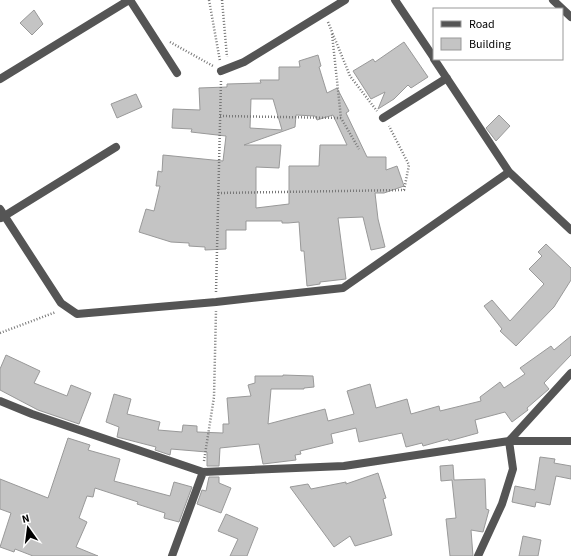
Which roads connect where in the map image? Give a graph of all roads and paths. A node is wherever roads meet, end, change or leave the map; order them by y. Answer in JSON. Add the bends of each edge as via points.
{"nodes":[{"id":1,"x":129,"y":0,"type":"edge"},
{"id":2,"x":209,"y":0,"type":"edge"},
{"id":3,"x":222,"y":0,"type":"edge"},
{"id":4,"x":346,"y":0,"type":"edge"},
{"id":5,"x":395,"y":0,"type":"edge"},
{"id":6,"x":553,"y":0,"type":"edge"},
{"id":7,"x":561,"y":8,"type":"edge"},
{"id":8,"x":563,"y":9,"type":"edge"},
{"id":9,"x":324,"y":14,"type":"junction"},
{"id":10,"x":571,"y":17,"type":"edge"},
{"id":11,"x":331,"y":29,"type":"junction"},
{"id":12,"x":169,"y":41,"type":"dead end"},
{"id":13,"x":433,"y":57,"type":"edge"},
{"id":14,"x":435,"y":60,"type":"edge"},
{"id":15,"x":222,"y":71,"type":"junction"},
{"id":16,"x":176,"y":73,"type":"dead end"},
{"id":17,"x":447,"y":78,"type":"junction"},
{"id":18,"x":0,"y":79,"type":"edge"},
{"id":19,"x":220,"y":116,"type":"junction"},
{"id":20,"x":341,"y":118,"type":"junction"},
{"id":21,"x":383,"y":118,"type":"junction"},
{"id":22,"x":116,"y":147,"type":"dead end"},
{"id":23,"x":359,"y":149,"type":"dead end"},
{"id":24,"x":509,"y":172,"type":"junction"},
{"id":25,"x":218,"y":193,"type":"junction"},
{"id":26,"x":2,"y":215,"type":"edge"},
{"id":27,"x":571,"y":230,"type":"edge"},
{"id":28,"x":216,"y":302,"type":"junction"},
{"id":29,"x":68,"y":308,"type":"junction"},
{"id":30,"x":0,"y":333,"type":"edge"},
{"id":31,"x":571,"y":373,"type":"edge"},
{"id":32,"x":0,"y":401,"type":"edge"},
{"id":33,"x":509,"y":441,"type":"junction"},
{"id":34,"x":571,"y":441,"type":"edge"},
{"id":35,"x":203,"y":472,"type":"junction"},
{"id":36,"x":172,"y":556,"type":"edge"},
{"id":37,"x":478,"y":556,"type":"edge"}],
"edges":[{"from":1,"to":16,"type":"street"},
{"from":1,"to":18,"type":"street"},
{"from":2,"to":15,"type":"path"},
{"from":3,"to":15,"type":"path","via":[[228,56]]},
{"from":4,"to":9,"type":"street"},
{"from":5,"to":13,"type":"street"},
{"from":6,"to":7,"type":"street"},
{"from":8,"to":10,"type":"street"},
{"from":9,"to":11,"type":"path"},
{"from":9,"to":15,"type":"street","via":[[244,62]]},
{"from":11,"to":20,"type":"path"},
{"from":11,"to":21,"type":"path","via":[[350,76]]},
{"from":12,"to":15,"type":"path"},
{"from":14,"to":17,"type":"street"},
{"from":15,"to":19,"type":"path"},
{"from":17,"to":21,"type":"street"},
{"from":17,"to":24,"type":"street"},
{"from":19,"to":20,"type":"path"},
{"from":19,"to":25,"type":"path"},
{"from":20,"to":23,"type":"path"},
{"from":21,"to":25,"type":"path","via":[[392,130],[409,165],[404,190]]},
{"from":22,"to":26,"type":"street"},
{"from":24,"to":27,"type":"street"},
{"from":24,"to":28,"type":"street","via":[[342,288]]},
{"from":25,"to":28,"type":"path"},
{"from":26,"to":29,"type":"street","via":[[61,303]]},
{"from":28,"to":29,"type":"street","via":[[77,314]]},
{"from":28,"to":35,"type":"path","via":[[214,397]]},
{"from":29,"to":30,"type":"path"},
{"from":31,"to":33,"type":"street"},
{"from":32,"to":35,"type":"street"},
{"from":33,"to":34,"type":"street"},
{"from":33,"to":35,"type":"street","via":[[344,466]]},
{"from":33,"to":37,"type":"street","via":[[513,469],[502,504]]},
{"from":35,"to":36,"type":"street"}]}
